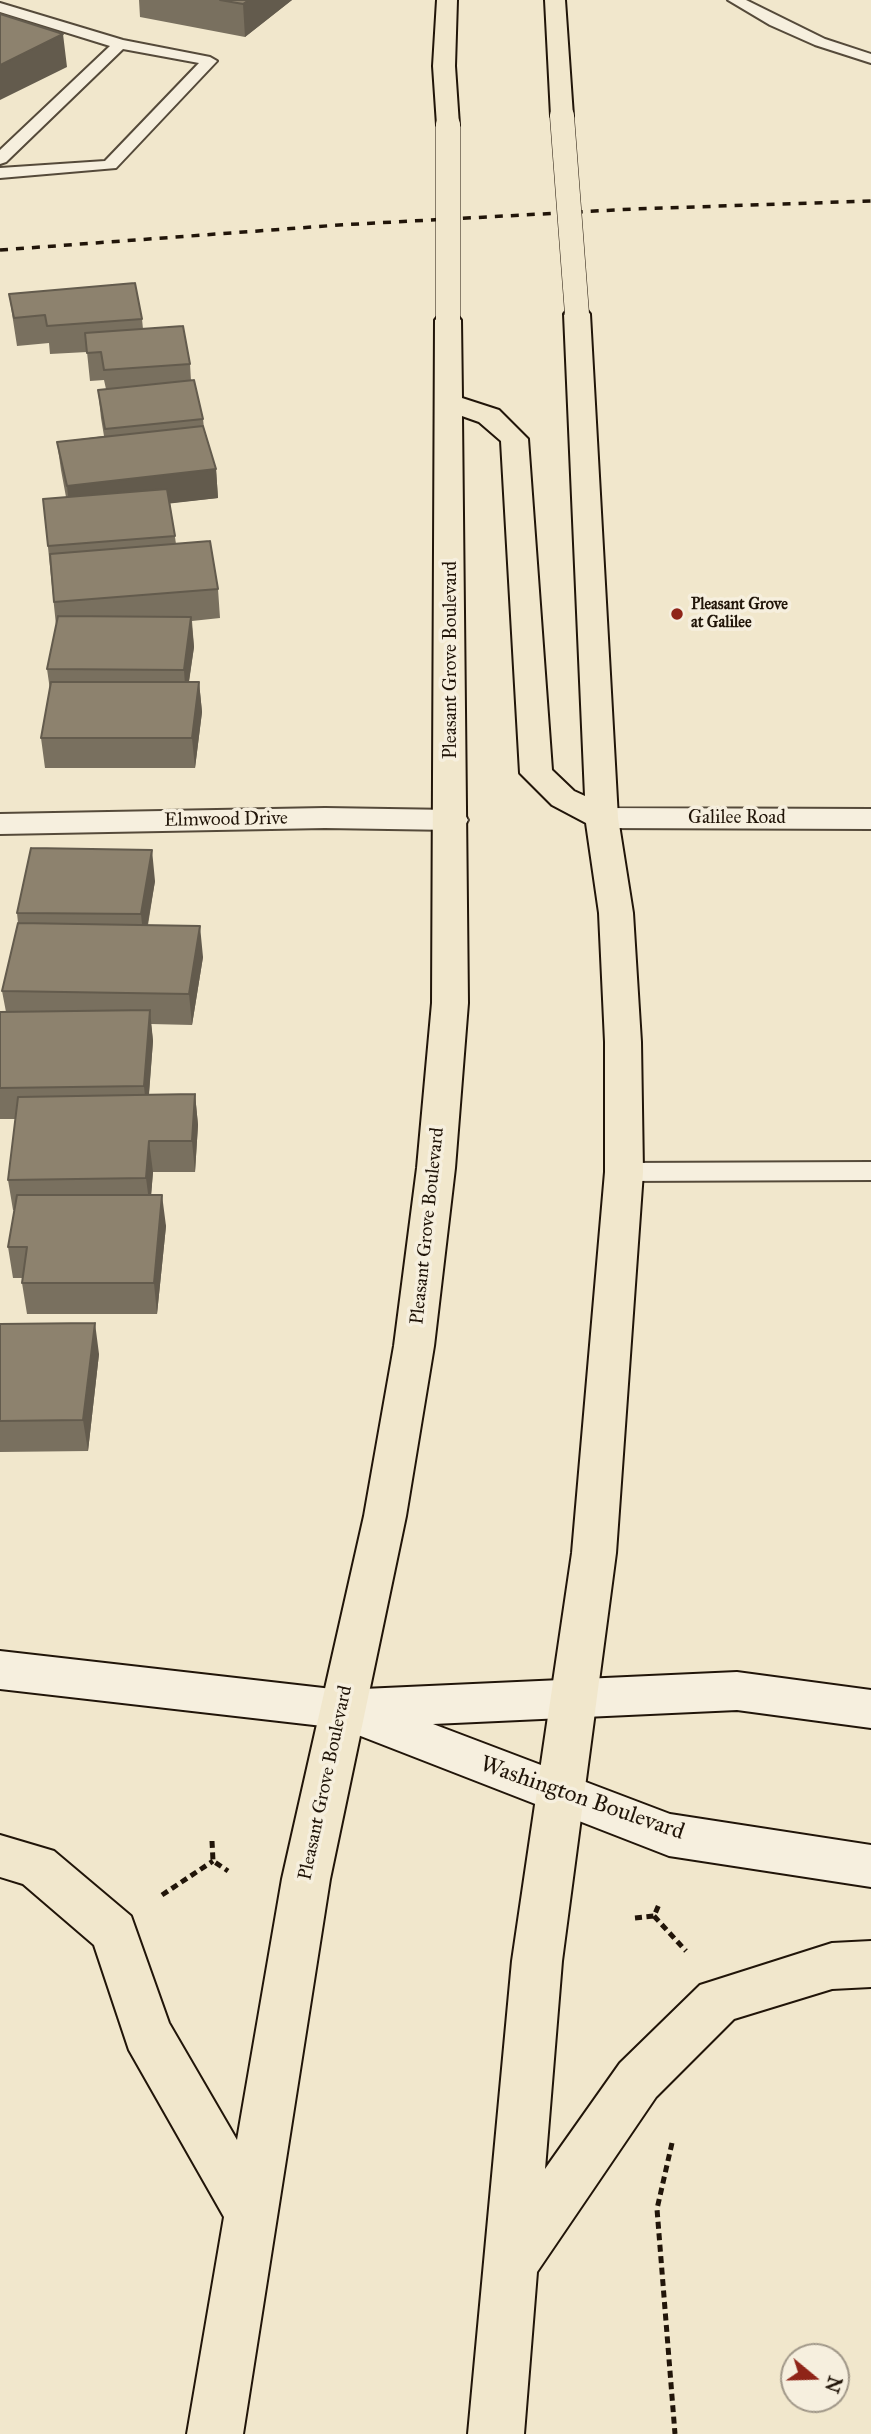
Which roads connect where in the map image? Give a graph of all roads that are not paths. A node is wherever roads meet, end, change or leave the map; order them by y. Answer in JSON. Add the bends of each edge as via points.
{"nodes":[{"id":1,"x":447,"y":0,"type":"edge"},
{"id":2,"x":555,"y":0,"type":"edge"},
{"id":3,"x":735,"y":0,"type":"edge"},
{"id":4,"x":0,"y":7,"type":"edge"},
{"id":5,"x":120,"y":44,"type":"junction"},
{"id":6,"x":871,"y":59,"type":"edge"},
{"id":7,"x":0,"y":159,"type":"edge"},
{"id":8,"x":0,"y":173,"type":"edge"},
{"id":9,"x":450,"y":403,"type":"junction"},
{"id":10,"x":602,"y":818,"type":"junction"},
{"id":11,"x":871,"y":819,"type":"edge"},
{"id":12,"x":452,"y":820,"type":"junction"},
{"id":13,"x":0,"y":824,"type":"edge"},
{"id":14,"x":871,"y":1171,"type":"edge"},
{"id":15,"x":624,"y":1172,"type":"junction"},
{"id":16,"x":0,"y":1671,"type":"edge"},
{"id":17,"x":573,"y":1699,"type":"junction"},
{"id":18,"x":341,"y":1709,"type":"junction"},
{"id":19,"x":871,"y":1709,"type":"edge"},
{"id":20,"x":560,"y":1794,"type":"junction"},
{"id":21,"x":0,"y":1856,"type":"edge"},
{"id":22,"x":871,"y":1866,"type":"edge"},
{"id":23,"x":871,"y":1964,"type":"edge"},
{"id":24,"x":251,"y":2213,"type":"junction"},
{"id":25,"x":509,"y":2267,"type":"junction"},
{"id":26,"x":215,"y":2434,"type":"edge"},
{"id":27,"x":496,"y":2434,"type":"edge"}],
"edges":[{"from":1,"to":9,"type":"main road","name":"Pleasant Grove Boulevard","bridge":true},
{"from":2,"to":10,"type":"main road","bridge":true,"via":[[577,314]]},
{"from":3,"to":6,"type":"lane","via":[[820,42]]},
{"from":4,"to":5,"type":"lane"},
{"from":5,"to":7,"type":"lane"},
{"from":5,"to":8,"type":"lane","via":[[210,61],[110,165]]},
{"from":9,"to":10,"type":"main road","via":[[489,416],[514,439],[536,773],[564,798]]},
{"from":9,"to":12,"type":"main road","name":"Pleasant Grove Boulevard"},
{"from":10,"to":11,"type":"main road","name":"Galilee Road"},
{"from":10,"to":15,"type":"main road","via":[[616,913]]},
{"from":12,"to":13,"type":"main road","name":"Elmwood Drive"},
{"from":12,"to":18,"type":"main road","name":"Pleasant Grove Boulevard","via":[[450,1003],[414,1346],[385,1516]]},
{"from":14,"to":15,"type":"lane"},
{"from":15,"to":17,"type":"main road","via":[[594,1553]]},
{"from":16,"to":18,"type":"main road","name":"Washington Boulevard"},
{"from":17,"to":18,"type":"main road","name":"Washington Boulevard"},
{"from":17,"to":19,"type":"main road","name":"Washington Boulevard","via":[[737,1691]]},
{"from":17,"to":20,"type":"main road"},
{"from":18,"to":20,"type":"main road","name":"Washington Boulevard"},
{"from":18,"to":24,"type":"main road","name":"Pleasant Grove Boulevard","via":[[306,1879]]},
{"from":20,"to":22,"type":"main road","name":"Washington Boulevard","via":[[669,1835]]},
{"from":20,"to":25,"type":"main road","via":[[537,1961]]},
{"from":21,"to":24,"type":"main road","via":[[37,1866],[114,1932],[147,2033]]},
{"from":23,"to":25,"type":"main road","via":[[832,1966],[718,2001],[638,2080]]},
{"from":24,"to":26,"type":"main road","name":"Pleasant Grove Boulevard"},
{"from":25,"to":27,"type":"main road"}]}
